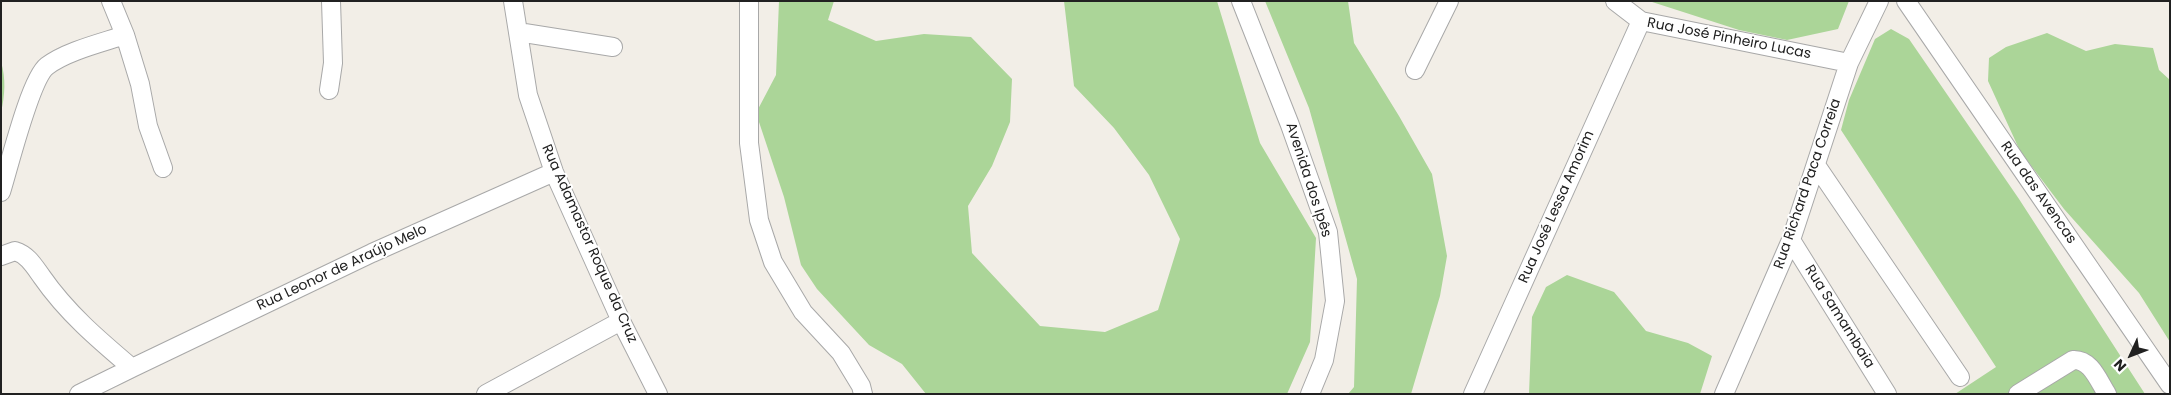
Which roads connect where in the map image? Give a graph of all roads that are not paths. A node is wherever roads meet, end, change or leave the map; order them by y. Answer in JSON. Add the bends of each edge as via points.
{"nodes":[{"id":1,"x":112,"y":1,"type":"edge"},
{"id":2,"x":331,"y":1,"type":"edge"},
{"id":3,"x":514,"y":1,"type":"edge"},
{"id":4,"x":749,"y":1,"type":"edge"},
{"id":5,"x":1242,"y":1,"type":"edge"},
{"id":6,"x":1450,"y":1,"type":"edge"},
{"id":7,"x":1615,"y":1,"type":"edge"},
{"id":8,"x":1879,"y":1,"type":"edge"},
{"id":9,"x":1906,"y":1,"type":"edge"},
{"id":10,"x":1641,"y":21,"type":"junction"},
{"id":11,"x":518,"y":32,"type":"junction"},
{"id":12,"x":125,"y":35,"type":"junction"},
{"id":13,"x":613,"y":47,"type":"dead end"},
{"id":14,"x":1849,"y":63,"type":"junction"},
{"id":15,"x":1416,"y":70,"type":"dead end"},
{"id":16,"x":329,"y":90,"type":"dead end"},
{"id":17,"x":1816,"y":164,"type":"junction"},
{"id":18,"x":163,"y":168,"type":"dead end"},
{"id":19,"x":554,"y":172,"type":"junction"},
{"id":20,"x":1,"y":192,"type":"edge"},
{"id":21,"x":1791,"y":240,"type":"junction"},
{"id":22,"x":1,"y":256,"type":"edge"},
{"id":23,"x":620,"y":321,"type":"junction"},
{"id":24,"x":132,"y":368,"type":"junction"},
{"id":25,"x":1960,"y":377,"type":"dead end"},
{"id":26,"x":2170,"y":385,"type":"edge"},
{"id":27,"x":79,"y":394,"type":"edge"},
{"id":28,"x":486,"y":394,"type":"edge"},
{"id":29,"x":658,"y":394,"type":"edge"},
{"id":30,"x":863,"y":394,"type":"edge"},
{"id":31,"x":1310,"y":394,"type":"edge"},
{"id":32,"x":1473,"y":394,"type":"edge"},
{"id":33,"x":1724,"y":394,"type":"edge"},
{"id":34,"x":1887,"y":394,"type":"edge"},
{"id":35,"x":2018,"y":394,"type":"edge"},
{"id":36,"x":2107,"y":394,"type":"edge"}],
"edges":[{"from":1,"to":12,"type":"street"},
{"from":2,"to":16,"type":"street","via":[[333,63]]},
{"from":3,"to":11,"type":"street","name":"Rua Adamastor Roque da Cruz"},
{"from":4,"to":30,"type":"street","via":[[749,143],[759,220],[773,262],[803,312],[841,353]]},
{"from":5,"to":31,"type":"street","name":"Avenida dos Ipês","via":[[1328,232],[1335,301],[1324,360]]},
{"from":6,"to":15,"type":"street"},
{"from":7,"to":10,"type":"street","name":"Rua José Pinheiro Lucas"},
{"from":8,"to":14,"type":"street","name":"Rua Richard Paca Correia"},
{"from":9,"to":26,"type":"street","name":"Rua das Avencas"},
{"from":10,"to":14,"type":"street","name":"Rua José Pinheiro Lucas"},
{"from":10,"to":32,"type":"street","name":"Rua José Lessa Amorim"},
{"from":11,"to":13,"type":"street"},
{"from":11,"to":19,"type":"street","name":"Rua Adamastor Roque da Cruz","via":[[528,95]]},
{"from":12,"to":18,"type":"street","via":[[140,84],[148,126]]},
{"from":12,"to":20,"type":"street","via":[[45,67],[34,85]]},
{"from":14,"to":17,"type":"street","name":"Rua Richard Paca Correia"},
{"from":17,"to":21,"type":"street","name":"Rua Richard Paca Correia"},
{"from":17,"to":25,"type":"street"},
{"from":19,"to":23,"type":"street","name":"Rua Adamastor Roque da Cruz"},
{"from":19,"to":24,"type":"street","name":"Rua Leonor de Araújo Melo","via":[[372,253]]},
{"from":21,"to":33,"type":"street","name":"Rua Richard Paca Correia"},
{"from":21,"to":34,"type":"street","name":"Rua Samambaia"},
{"from":22,"to":24,"type":"street","via":[[15,251],[27,257],[76,320]]},
{"from":23,"to":28,"type":"street"},
{"from":23,"to":29,"type":"street","name":"Rua Adamastor Roque da Cruz"},
{"from":24,"to":27,"type":"street","name":"Rua Leonor de Araújo Melo"},
{"from":35,"to":36,"type":"street","via":[[2073,360],[2081,359],[2088,364]]}]}
